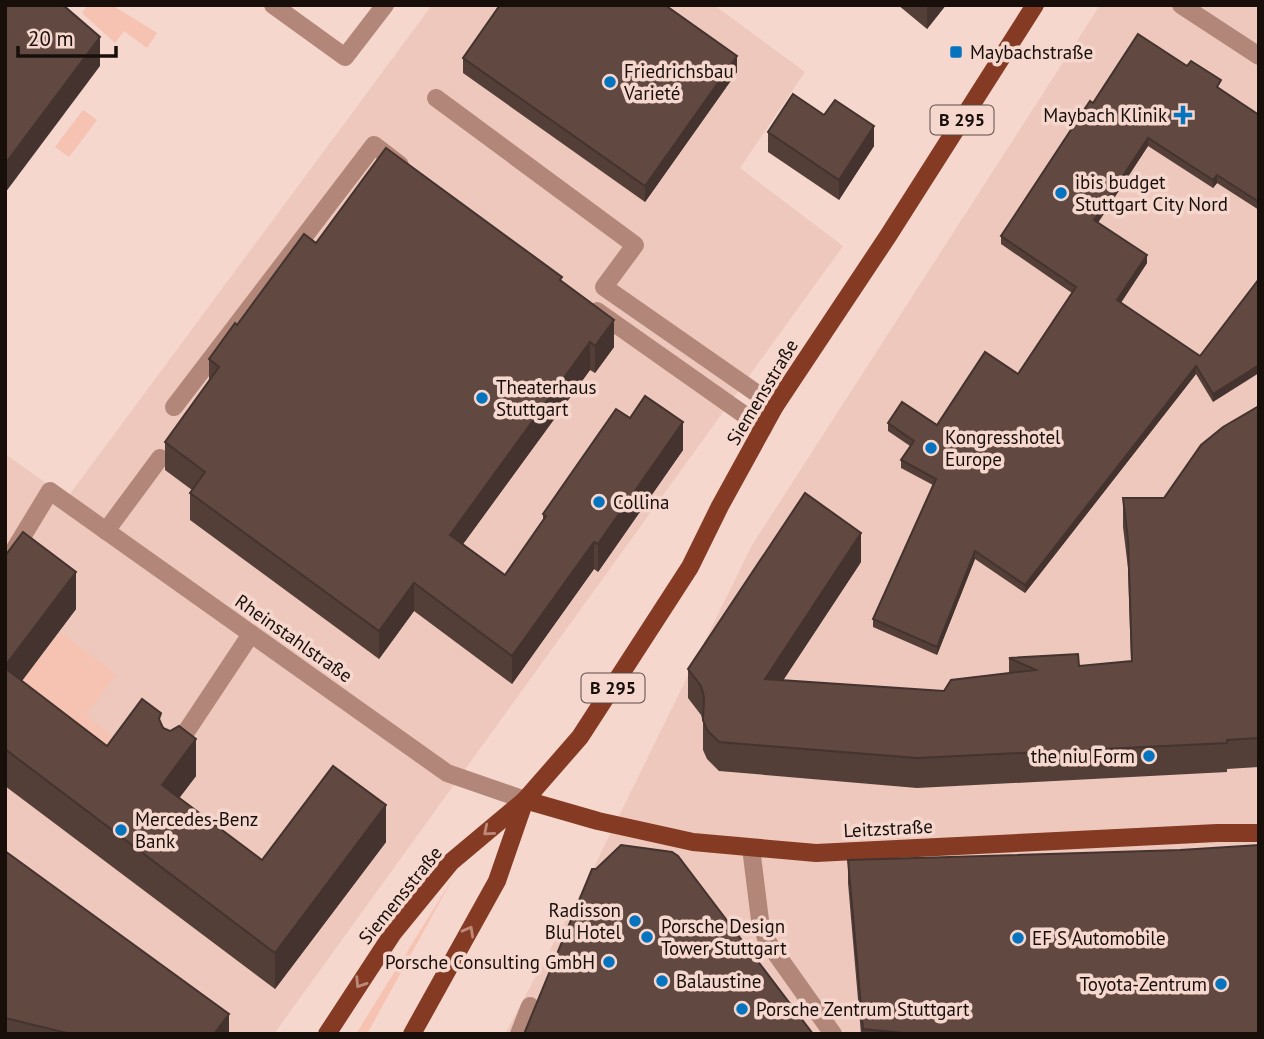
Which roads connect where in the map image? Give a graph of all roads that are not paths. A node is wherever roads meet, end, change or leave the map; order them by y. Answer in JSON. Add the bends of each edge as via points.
{"nodes":[{"id":1,"x":273,"y":5,"type":"edge"},
{"id":2,"x":384,"y":5,"type":"edge"},
{"id":3,"x":1035,"y":5,"type":"edge"},
{"id":4,"x":1181,"y":5,"type":"edge"},
{"id":5,"x":1259,"y":55,"type":"edge"},
{"id":6,"x":436,"y":98,"type":"dead end"},
{"id":7,"x":416,"y":178,"type":"edge"},
{"id":8,"x":579,"y":298,"type":"edge"},
{"id":9,"x":775,"y":406,"type":"junction"},
{"id":10,"x":174,"y":407,"type":"dead end"},
{"id":11,"x":763,"y":428,"type":"junction"},
{"id":12,"x":160,"y":458,"type":"dead end"},
{"id":13,"x":106,"y":531,"type":"junction"},
{"id":14,"x":5,"y":565,"type":"edge"},
{"id":15,"x":251,"y":634,"type":"junction"},
{"id":16,"x":170,"y":756,"type":"edge"},
{"id":17,"x":525,"y":800,"type":"junction"},
{"id":18,"x":1259,"y":833,"type":"edge"},
{"id":19,"x":751,"y":848,"type":"junction"},
{"id":20,"x":530,"y":1006,"type":"dead end"},
{"id":21,"x":327,"y":1034,"type":"edge"},
{"id":22,"x":412,"y":1034,"type":"edge"},
{"id":23,"x":519,"y":1034,"type":"edge"},
{"id":24,"x":833,"y":1034,"type":"edge"}],
"edges":[{"from":1,"to":2,"type":"street","via":[[345,57]]},
{"from":3,"to":9,"type":"main road","name":"Siemensstraße","number":"B 295"},
{"from":4,"to":5,"type":"street"},
{"from":6,"to":9,"type":"street","via":[[635,245],[604,287]]},
{"from":7,"to":10,"type":"street","via":[[374,145]]},
{"from":8,"to":11,"type":"street"},
{"from":9,"to":11,"type":"main road","name":"Siemensstraße","number":"B 295"},
{"from":11,"to":17,"type":"main road","name":"Siemensstraße","number":"B 295","via":[[690,568],[619,680],[570,750]]},
{"from":12,"to":13,"type":"street"},
{"from":13,"to":14,"type":"street","name":"Rheinstahlstraße","via":[[50,491]]},
{"from":13,"to":15,"type":"street","name":"Rheinstahlstraße"},
{"from":15,"to":16,"type":"street"},
{"from":15,"to":17,"type":"street","name":"Rheinstahlstraße","via":[[447,773]]},
{"from":17,"to":19,"type":"main road","name":"Leitzstraße","via":[[643,832]]},
{"from":17,"to":21,"type":"main road","name":"Siemensstraße","number":"B 295","one_way":true,"via":[[451,862],[393,933]]},
{"from":22,"to":17,"type":"main road","name":"Siemensstraße","number":"B 295","one_way":true,"via":[[496,881]]},
{"from":18,"to":19,"type":"main road","name":"Leitzstraße","via":[[816,853]]},
{"from":19,"to":24,"type":"street","via":[[767,941]]},
{"from":20,"to":23,"type":"street"}]}
